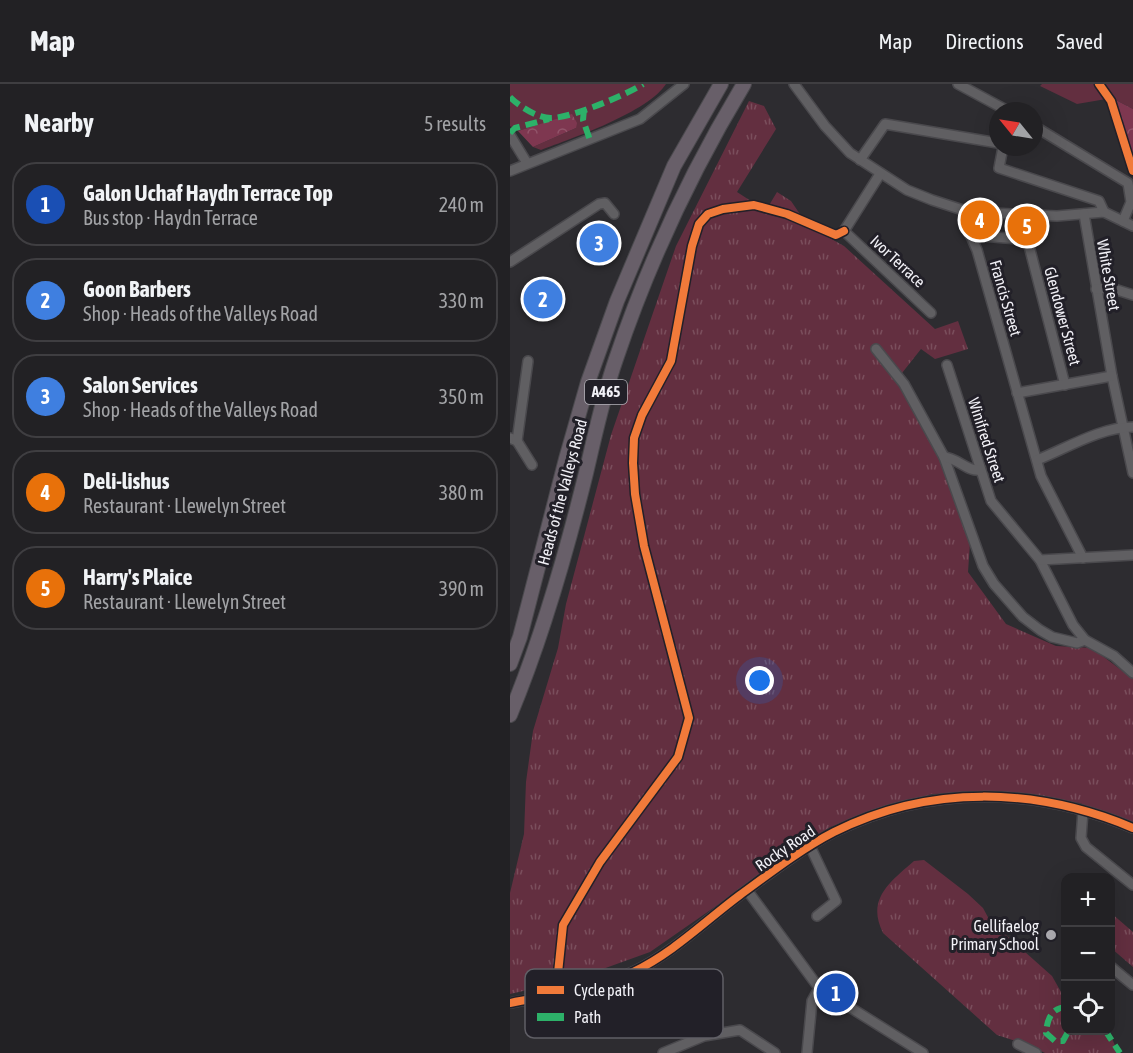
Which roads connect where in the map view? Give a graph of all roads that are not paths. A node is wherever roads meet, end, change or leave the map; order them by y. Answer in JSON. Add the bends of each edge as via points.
{"nodes":[{"id":1,"x":684,"y":84,"type":"edge"},
{"id":2,"x":721,"y":84,"type":"edge"},
{"id":3,"x":744,"y":84,"type":"edge"},
{"id":4,"x":794,"y":84,"type":"edge"},
{"id":5,"x":958,"y":84,"type":"edge"},
{"id":6,"x":991,"y":102,"type":"edge"},
{"id":7,"x":1043,"y":131,"type":"edge"},
{"id":8,"x":510,"y":135,"type":"edge"},
{"id":9,"x":989,"y":141,"type":"edge"},
{"id":10,"x":1001,"y":156,"type":"edge"},
{"id":11,"x":860,"y":160,"type":"junction"},
{"id":12,"x":527,"y":164,"type":"junction"},
{"id":13,"x":510,"y":171,"type":"edge"},
{"id":14,"x":880,"y":174,"type":"junction"},
{"id":15,"x":969,"y":212,"type":"junction"},
{"id":16,"x":1104,"y":212,"type":"junction"},
{"id":17,"x":614,"y":213,"type":"dead end"},
{"id":18,"x":1084,"y":214,"type":"junction"},
{"id":19,"x":1124,"y":221,"type":"junction"},
{"id":20,"x":1133,"y":226,"type":"edge"},
{"id":21,"x":970,"y":235,"type":"junction"},
{"id":22,"x":510,"y":262,"type":"edge"},
{"id":23,"x":1096,"y":289,"type":"junction"},
{"id":24,"x":1133,"y":295,"type":"edge"},
{"id":25,"x":931,"y":313,"type":"dead end"},
{"id":26,"x":876,"y":349,"type":"dead end"},
{"id":27,"x":528,"y":361,"type":"dead end"},
{"id":28,"x":947,"y":365,"type":"dead end"},
{"id":29,"x":1112,"y":376,"type":"junction"},
{"id":30,"x":1065,"y":385,"type":"junction"},
{"id":31,"x":1017,"y":393,"type":"junction"},
{"id":32,"x":1128,"y":427,"type":"edge"},
{"id":33,"x":514,"y":440,"type":"edge"},
{"id":34,"x":944,"y":457,"type":"junction"},
{"id":35,"x":1037,"y":460,"type":"junction"},
{"id":36,"x":532,"y":465,"type":"dead end"},
{"id":37,"x":980,"y":470,"type":"junction"},
{"id":38,"x":1133,"y":473,"type":"edge"},
{"id":39,"x":1133,"y":555,"type":"edge"},
{"id":40,"x":1083,"y":558,"type":"junction"},
{"id":41,"x":1040,"y":560,"type":"junction"},
{"id":42,"x":1085,"y":640,"type":"junction"},
{"id":43,"x":510,"y":664,"type":"edge"},
{"id":44,"x":1133,"y":673,"type":"edge"},
{"id":45,"x":510,"y":715,"type":"edge"},
{"id":46,"x":1083,"y":811,"type":"junction"},
{"id":47,"x":1133,"y":828,"type":"edge"},
{"id":48,"x":810,"y":846,"type":"junction"},
{"id":49,"x":1133,"y":885,"type":"edge"},
{"id":50,"x":747,"y":890,"type":"junction"},
{"id":51,"x":817,"y":916,"type":"dead end"},
{"id":52,"x":638,"y":969,"type":"edge"},
{"id":53,"x":1115,"y":970,"type":"edge"},
{"id":54,"x":1133,"y":985,"type":"edge"},
{"id":55,"x":819,"y":988,"type":"junction"},
{"id":56,"x":525,"y":1000,"type":"edge"},
{"id":57,"x":510,"y":1003,"type":"edge"},
{"id":58,"x":723,"y":1033,"type":"edge"},
{"id":59,"x":699,"y":1038,"type":"edge"},
{"id":60,"x":1018,"y":1044,"type":"dead end"},
{"id":61,"x":663,"y":1053,"type":"edge"},
{"id":62,"x":775,"y":1053,"type":"edge"},
{"id":63,"x":807,"y":1053,"type":"edge"},
{"id":64,"x":923,"y":1053,"type":"edge"},
{"id":65,"x":1036,"y":1053,"type":"edge"}],
"edges":[{"from":1,"to":12,"type":"street","via":[[640,119]]},
{"from":2,"to":43,"type":"highway","name":"Heads of the Valleys Road","number":"A465","via":[[675,166],[609,323],[588,382]]},
{"from":3,"to":45,"type":"highway","name":"Heads of the Valleys Road","number":"A465","via":[[708,144],[616,359],[548,609]]},
{"from":4,"to":11,"type":"street","via":[[836,140]]},
{"from":5,"to":6,"type":"street"},
{"from":7,"to":19,"type":"street","via":[[1128,183],[1131,202]]},
{"from":8,"to":12,"type":"street"},
{"from":9,"to":11,"type":"street","via":[[885,124]]},
{"from":10,"to":16,"type":"street","via":[[999,168],[1099,201]]},
{"from":11,"to":14,"type":"street"},
{"from":12,"to":13,"type":"street"},
{"from":14,"to":15,"type":"street","via":[[923,197]]},
{"from":14,"to":25,"type":"street","name":"Ivor Terrace","via":[[844,231]]},
{"from":15,"to":18,"type":"street"},
{"from":15,"to":21,"type":"street","name":"Francis Street"},
{"from":16,"to":18,"type":"street"},
{"from":16,"to":19,"type":"street"},
{"from":17,"to":22,"type":"street","via":[[605,203],[599,204]]},
{"from":18,"to":23,"type":"street","name":"White Street"},
{"from":19,"to":20,"type":"street"},
{"from":21,"to":30,"type":"street","name":"Glendower Street","via":[[1028,243]]},
{"from":21,"to":31,"type":"street","name":"Francis Street"},
{"from":23,"to":24,"type":"street","via":[[1111,288]]},
{"from":23,"to":29,"type":"street","name":"White Street"},
{"from":26,"to":34,"type":"street","via":[[904,384]]},
{"from":27,"to":33,"type":"street"},
{"from":28,"to":37,"type":"street","name":"Winifred Street"},
{"from":29,"to":30,"type":"street"},
{"from":29,"to":32,"type":"street","name":"White Street"},
{"from":30,"to":31,"type":"street"},
{"from":31,"to":35,"type":"street","name":"Francis Street"},
{"from":32,"to":35,"type":"street"},
{"from":32,"to":38,"type":"street","name":"White Street"},
{"from":33,"to":36,"type":"street"},
{"from":34,"to":37,"type":"street"},
{"from":34,"to":42,"type":"street","via":[[983,566],[994,584],[1040,630],[1077,643]]},
{"from":35,"to":40,"type":"street","name":"Francis Street","via":[[1041,476]]},
{"from":37,"to":41,"type":"street","name":"Winifred Street","via":[[991,501]]},
{"from":39,"to":40,"type":"street"},
{"from":40,"to":41,"type":"street"},
{"from":41,"to":42,"type":"street","name":"Winifred Street","via":[[1073,626]]},
{"from":42,"to":44,"type":"street","via":[[1114,656]]},
{"from":46,"to":47,"type":"street","name":"Rocky Road"},
{"from":46,"to":48,"type":"street","name":"Rocky Road","via":[[1004,798],[941,797],[854,822]]},
{"from":46,"to":49,"type":"street","via":[[1081,838],[1086,847]]},
{"from":48,"to":50,"type":"street","name":"Rocky Road"},
{"from":48,"to":51,"type":"street","via":[[836,902]]},
{"from":50,"to":52,"type":"street","name":"Rocky Road","via":[[675,946]]},
{"from":50,"to":55,"type":"street"},
{"from":53,"to":54,"type":"street"},
{"from":55,"to":63,"type":"street","via":[[812,1001]]},
{"from":55,"to":64,"type":"street"},
{"from":56,"to":57,"type":"street","name":"Rocky Road"},
{"from":58,"to":62,"type":"street","via":[[740,1030]]},
{"from":59,"to":61,"type":"street"},
{"from":60,"to":65,"type":"street"}]}
